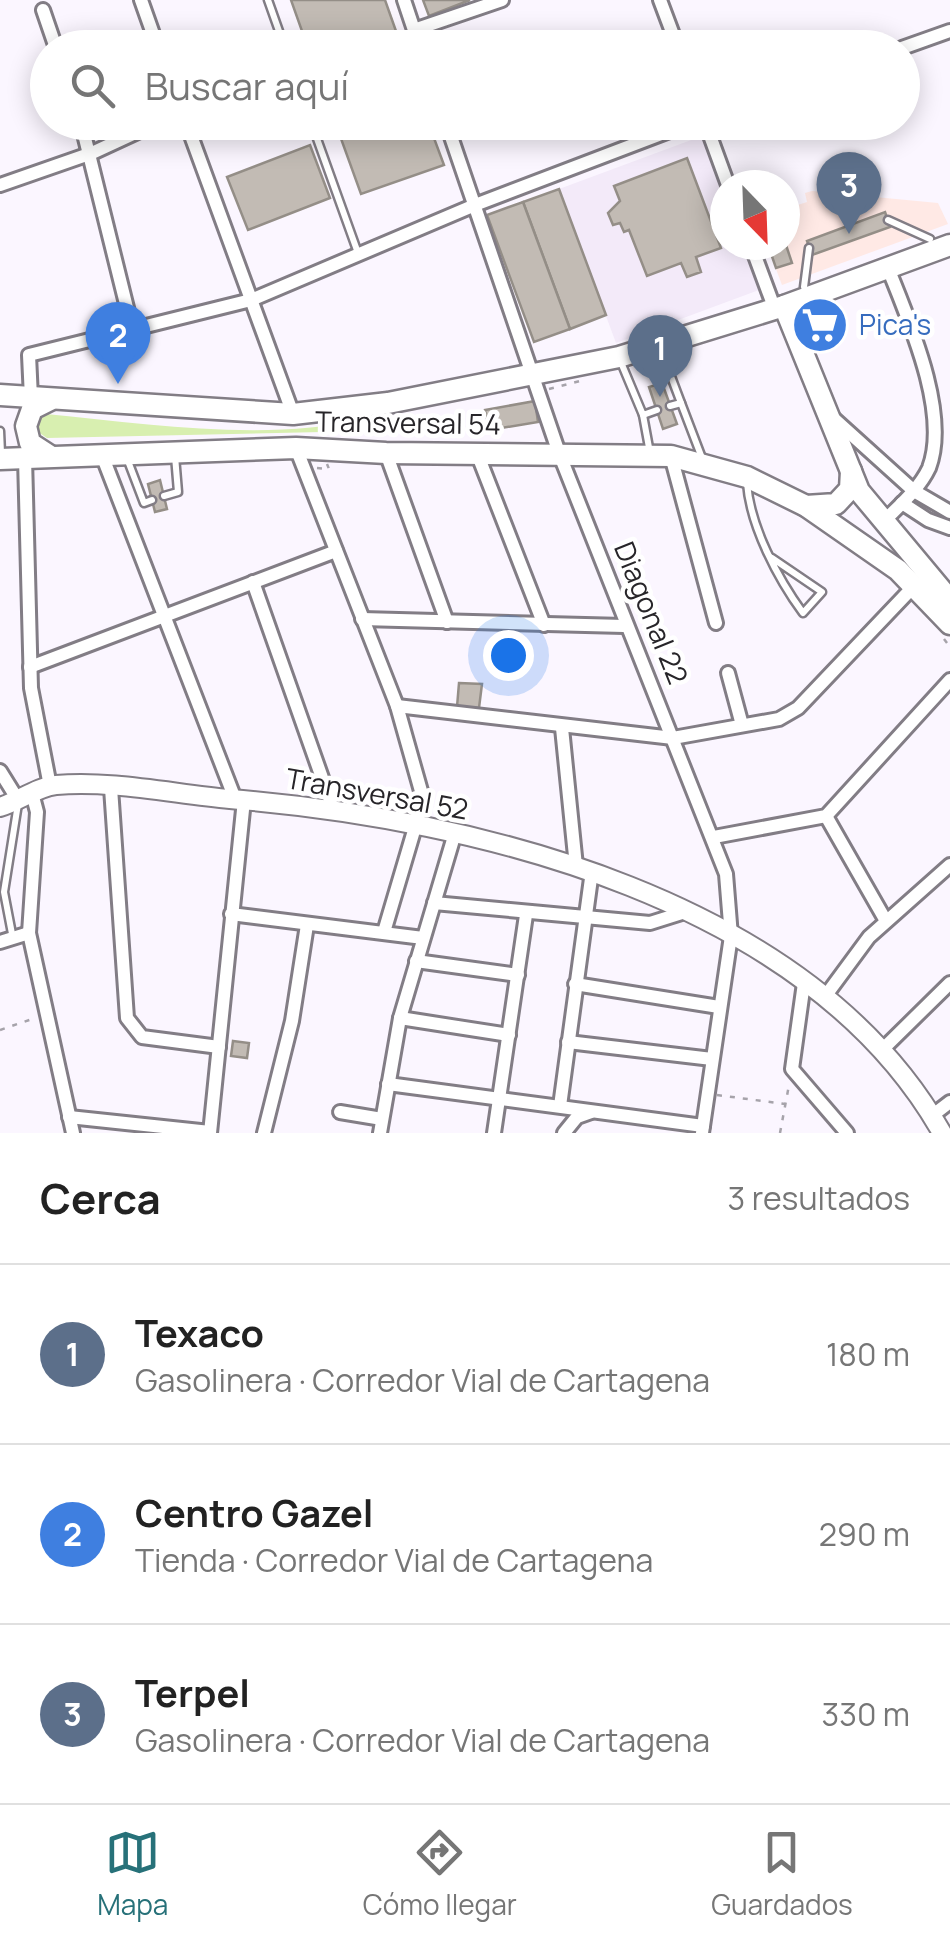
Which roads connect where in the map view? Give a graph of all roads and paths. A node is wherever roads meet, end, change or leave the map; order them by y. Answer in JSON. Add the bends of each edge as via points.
{"nodes":[{"id":1,"x":141,"y":0,"type":"edge"},
{"id":2,"x":268,"y":0,"type":"edge"},
{"id":3,"x":404,"y":0,"type":"edge"},
{"id":4,"x":502,"y":0,"type":"edge"},
{"id":5,"x":660,"y":0,"type":"edge"},
{"id":6,"x":43,"y":10,"type":"dead end"},
{"id":7,"x":50,"y":30,"type":"edge"},
{"id":8,"x":152,"y":30,"type":"edge"},
{"id":9,"x":279,"y":30,"type":"edge"},
{"id":10,"x":414,"y":30,"type":"joint"},
{"id":11,"x":671,"y":30,"type":"edge"},
{"id":12,"x":950,"y":30,"type":"edge"},
{"id":13,"x":920,"y":41,"type":"edge"},
{"id":14,"x":87,"y":140,"type":"edge"},
{"id":15,"x":120,"y":140,"type":"edge"},
{"id":16,"x":193,"y":140,"type":"edge"},
{"id":17,"x":317,"y":140,"type":"edge"},
{"id":18,"x":452,"y":140,"type":"edge"},
{"id":19,"x":645,"y":140,"type":"edge"},
{"id":20,"x":712,"y":140,"type":"edge"},
{"id":21,"x":92,"y":153,"type":"junction"},
{"id":22,"x":723,"y":170,"type":"edge"},
{"id":23,"x":0,"y":185,"type":"edge"},
{"id":24,"x":474,"y":205,"type":"junction"},
{"id":25,"x":888,"y":220,"type":"dead end"},
{"id":26,"x":943,"y":239,"type":"edge"},
{"id":27,"x":810,"y":248,"type":"dead end"},
{"id":28,"x":358,"y":253,"type":"junction"},
{"id":29,"x":758,"y":260,"type":"edge"},
{"id":30,"x":888,"y":268,"type":"junction"},
{"id":31,"x":804,"y":287,"type":"junction"},
{"id":32,"x":251,"y":300,"type":"junction"},
{"id":33,"x":778,"y":302,"type":"junction"},
{"id":34,"x":132,"y":328,"type":"junction"},
{"id":35,"x":658,"y":344,"type":"junction"},
{"id":36,"x":619,"y":358,"type":"junction"},
{"id":37,"x":533,"y":377,"type":"junction"},
{"id":38,"x":0,"y":395,"type":"edge"},
{"id":39,"x":31,"y":398,"type":"junction"},
{"id":40,"x":57,"y":399,"type":"junction"},
{"id":41,"x":681,"y":403,"type":"junction"},
{"id":42,"x":670,"y":406,"type":"dead end"},
{"id":43,"x":657,"y":410,"type":"dead end"},
{"id":44,"x":293,"y":414,"type":"junction"},
{"id":45,"x":828,"y":414,"type":"junction"},
{"id":46,"x":643,"y":415,"type":"junction"},
{"id":47,"x":0,"y":430,"type":"edge"},
{"id":48,"x":296,"y":448,"type":"junction"},
{"id":49,"x":560,"y":452,"type":"junction"},
{"id":50,"x":477,"y":453,"type":"junction"},
{"id":51,"x":386,"y":454,"type":"junction"},
{"id":52,"x":660,"y":454,"type":"junction"},
{"id":53,"x":175,"y":455,"type":"junction"},
{"id":54,"x":102,"y":456,"type":"junction"},
{"id":55,"x":126,"y":456,"type":"junction"},
{"id":56,"x":54,"y":457,"type":"junction"},
{"id":57,"x":25,"y":458,"type":"junction"},
{"id":58,"x":1,"y":459,"type":"edge"},
{"id":59,"x":704,"y":463,"type":"junction"},
{"id":60,"x":851,"y":469,"type":"junction"},
{"id":61,"x":747,"y":477,"type":"junction"},
{"id":62,"x":914,"y":491,"type":"junction"},
{"id":63,"x":164,"y":496,"type":"dead end"},
{"id":64,"x":152,"y":500,"type":"dead end"},
{"id":65,"x":902,"y":503,"type":"junction"},
{"id":66,"x":806,"y":506,"type":"junction"},
{"id":67,"x":950,"y":512,"type":"edge"},
{"id":68,"x":884,"y":521,"type":"junction"},
{"id":69,"x":950,"y":528,"type":"edge"},
{"id":70,"x":336,"y":551,"type":"junction"},
{"id":71,"x":880,"y":555,"type":"junction"},
{"id":72,"x":772,"y":558,"type":"junction"},
{"id":73,"x":253,"y":582,"type":"junction"},
{"id":74,"x":915,"y":585,"type":"junction"},
{"id":75,"x":950,"y":600,"type":"edge"},
{"id":76,"x":164,"y":616,"type":"junction"},
{"id":77,"x":362,"y":620,"type":"junction"},
{"id":78,"x":447,"y":622,"type":"junction"},
{"id":79,"x":716,"y":623,"type":"dead end"},
{"id":80,"x":950,"y":624,"type":"edge"},
{"id":81,"x":544,"y":625,"type":"junction"},
{"id":82,"x":624,"y":626,"type":"junction"},
{"id":83,"x":30,"y":667,"type":"junction"},
{"id":84,"x":728,"y":673,"type":"dead end"},
{"id":85,"x":950,"y":680,"type":"edge"},
{"id":86,"x":397,"y":706,"type":"junction"},
{"id":87,"x":742,"y":725,"type":"junction"},
{"id":88,"x":562,"y":728,"type":"junction"},
{"id":89,"x":673,"y":738,"type":"junction"},
{"id":90,"x":0,"y":771,"type":"edge"},
{"id":91,"x":111,"y":788,"type":"junction"},
{"id":92,"x":25,"y":796,"type":"edge"},
{"id":93,"x":240,"y":800,"type":"junction"},
{"id":94,"x":333,"y":809,"type":"junction"},
{"id":95,"x":826,"y":816,"type":"junction"},
{"id":96,"x":415,"y":824,"type":"junction"},
{"id":97,"x":455,"y":833,"type":"junction"},
{"id":98,"x":714,"y":837,"type":"junction"},
{"id":99,"x":950,"y":866,"type":"edge"},
{"id":100,"x":584,"y":869,"type":"junction"},
{"id":101,"x":434,"y":904,"type":"junction"},
{"id":102,"x":685,"y":912,"type":"junction"},
{"id":103,"x":231,"y":914,"type":"junction"},
{"id":104,"x":526,"y":915,"type":"junction"},
{"id":105,"x":584,"y":919,"type":"junction"},
{"id":106,"x":886,"y":921,"type":"junction"},
{"id":107,"x":306,"y":926,"type":"junction"},
{"id":108,"x":384,"y":932,"type":"junction"},
{"id":109,"x":29,"y":933,"type":"junction"},
{"id":110,"x":731,"y":936,"type":"junction"},
{"id":111,"x":423,"y":938,"type":"junction"},
{"id":112,"x":6,"y":941,"type":"edge"},
{"id":113,"x":416,"y":961,"type":"junction"},
{"id":114,"x":518,"y":975,"type":"junction"},
{"id":115,"x":950,"y":983,"type":"edge"},
{"id":116,"x":575,"y":984,"type":"junction"},
{"id":117,"x":804,"y":984,"type":"junction"},
{"id":118,"x":824,"y":998,"type":"junction"},
{"id":119,"x":719,"y":1007,"type":"junction"},
{"id":120,"x":46,"y":1014,"type":"junction"},
{"id":121,"x":400,"y":1018,"type":"junction"},
{"id":122,"x":0,"y":1030,"type":"edge"},
{"id":123,"x":509,"y":1035,"type":"junction"},
{"id":124,"x":568,"y":1042,"type":"junction"},
{"id":125,"x":218,"y":1047,"type":"junction"},
{"id":126,"x":884,"y":1048,"type":"junction"},
{"id":127,"x":712,"y":1059,"type":"junction"},
{"id":128,"x":792,"y":1069,"type":"junction"},
{"id":129,"x":388,"y":1084,"type":"junction"},
{"id":130,"x":707,"y":1094,"type":"junction"},
{"id":131,"x":500,"y":1098,"type":"junction"},
{"id":132,"x":950,"y":1102,"type":"edge"},
{"id":133,"x":785,"y":1104,"type":"junction"},
{"id":134,"x":560,"y":1106,"type":"junction"},
{"id":135,"x":340,"y":1112,"type":"dead end"},
{"id":136,"x":594,"y":1112,"type":"junction"},
{"id":137,"x":68,"y":1118,"type":"junction"},
{"id":138,"x":382,"y":1126,"type":"edge"},
{"id":139,"x":934,"y":1127,"type":"edge"},
{"id":140,"x":147,"y":1130,"type":"edge"},
{"id":141,"x":702,"y":1130,"type":"edge"},
{"id":142,"x":74,"y":1133,"type":"edge"},
{"id":143,"x":210,"y":1133,"type":"edge"},
{"id":144,"x":264,"y":1133,"type":"edge"},
{"id":145,"x":494,"y":1133,"type":"edge"},
{"id":146,"x":564,"y":1133,"type":"edge"},
{"id":147,"x":780,"y":1133,"type":"edge"},
{"id":148,"x":847,"y":1133,"type":"edge"}],
"edges":[{"from":1,"to":8,"type":"street"},
{"from":2,"to":9,"type":"lane"},
{"from":3,"to":10,"type":"street"},
{"from":4,"to":10,"type":"street"},
{"from":5,"to":11,"type":"street"},
{"from":6,"to":7,"type":"street"},
{"from":12,"to":13,"type":"street"},
{"from":14,"to":21,"type":"street"},
{"from":15,"to":21,"type":"street"},
{"from":16,"to":32,"type":"street"},
{"from":17,"to":28,"type":"lane"},
{"from":18,"to":24,"type":"street","name":"Diagonal 22"},
{"from":19,"to":24,"type":"street"},
{"from":20,"to":22,"type":"street"},
{"from":21,"to":23,"type":"street"},
{"from":21,"to":34,"type":"street"},
{"from":24,"to":28,"type":"street"},
{"from":24,"to":37,"type":"street","name":"Diagonal 22"},
{"from":25,"to":26,"type":"lane"},
{"from":26,"to":30,"type":"main road"},
{"from":26,"to":31,"type":"main road"},
{"from":27,"to":31,"type":"lane"},
{"from":28,"to":32,"type":"street"},
{"from":29,"to":33,"type":"street"},
{"from":30,"to":33,"type":"main road"},
{"from":30,"to":62,"type":"street","via":[[939,422],[935,452]]},
{"from":31,"to":33,"type":"main road"},
{"from":32,"to":34,"type":"street"},
{"from":32,"to":44,"type":"street"},
{"from":33,"to":35,"type":"main road"},
{"from":33,"to":45,"type":"main road"},
{"from":34,"to":39,"type":"street","via":[[28,355]]},
{"from":35,"to":36,"type":"main road"},
{"from":35,"to":41,"type":"lane"},
{"from":36,"to":37,"type":"main road"},
{"from":36,"to":46,"type":"lane"},
{"from":37,"to":44,"type":"main road"},
{"from":37,"to":49,"type":"street","name":"Diagonal 22"},
{"from":38,"to":39,"type":"main road"},
{"from":39,"to":40,"type":"main road"},
{"from":40,"to":44,"type":"main road"},
{"from":40,"to":56,"type":"main road","via":[[39,403],[26,426],[36,450]]},
{"from":41,"to":42,"type":"lane"},
{"from":41,"to":59,"type":"lane"},
{"from":43,"to":46,"type":"lane"},
{"from":45,"to":60,"type":"main road"},
{"from":45,"to":62,"type":"street"},
{"from":46,"to":52,"type":"lane"},
{"from":47,"to":58,"type":"lane"},
{"from":48,"to":51,"type":"main road","name":"Transversal 54"},
{"from":48,"to":53,"type":"main road","name":"Transversal 54"},
{"from":48,"to":70,"type":"street"},
{"from":49,"to":50,"type":"main road","name":"Transversal 54"},
{"from":49,"to":52,"type":"main road","name":"Transversal 54"},
{"from":49,"to":82,"type":"street","name":"Diagonal 22"},
{"from":50,"to":51,"type":"main road","name":"Transversal 54"},
{"from":50,"to":81,"type":"street"},
{"from":51,"to":78,"type":"street"},
{"from":52,"to":59,"type":"main road","name":"Transversal 54"},
{"from":52,"to":79,"type":"street"},
{"from":53,"to":55,"type":"main road","name":"Transversal 54"},
{"from":53,"to":63,"type":"lane","via":[[178,492]]},
{"from":54,"to":55,"type":"main road","name":"Transversal 54"},
{"from":54,"to":56,"type":"main road","name":"Transversal 54"},
{"from":54,"to":76,"type":"street"},
{"from":55,"to":64,"type":"lane","via":[[144,503]]},
{"from":56,"to":57,"type":"main road","name":"Transversal 54"},
{"from":57,"to":58,"type":"main road","name":"Transversal 54"},
{"from":57,"to":83,"type":"street"},
{"from":59,"to":61,"type":"main road","name":"Transversal 54"},
{"from":60,"to":66,"type":"main road","via":[[844,497],[827,507]]},
{"from":60,"to":68,"type":"main road","via":[[859,491]]},
{"from":61,"to":66,"type":"main road","name":"Transversal 54"},
{"from":61,"to":72,"type":"lane"},
{"from":62,"to":65,"type":"street"},
{"from":62,"to":67,"type":"street"},
{"from":65,"to":68,"type":"street"},
{"from":65,"to":69,"type":"street"},
{"from":66,"to":71,"type":"main road"},
{"from":68,"to":71,"type":"main road","via":[[876,533]]},
{"from":68,"to":75,"type":"main road"},
{"from":70,"to":73,"type":"street"},
{"from":70,"to":77,"type":"street"},
{"from":71,"to":74,"type":"main road"},
{"from":72,"to":72,"type":"lane","via":[[784,588],[803,613],[822,592]]},
{"from":73,"to":76,"type":"street"},
{"from":73,"to":94,"type":"street"},
{"from":74,"to":80,"type":"main road"},
{"from":74,"to":87,"type":"street","via":[[798,708],[779,719]]},
{"from":76,"to":83,"type":"street"},
{"from":76,"to":93,"type":"street"},
{"from":77,"to":78,"type":"street"},
{"from":77,"to":86,"type":"street"},
{"from":78,"to":81,"type":"street"},
{"from":81,"to":82,"type":"street"},
{"from":82,"to":89,"type":"street","name":"Diagonal 22"},
{"from":83,"to":92,"type":"street"},
{"from":84,"to":87,"type":"street"},
{"from":85,"to":95,"type":"street"},
{"from":86,"to":88,"type":"street"},
{"from":86,"to":96,"type":"street","via":[[422,791]]},
{"from":87,"to":89,"type":"street"},
{"from":88,"to":89,"type":"street"},
{"from":88,"to":100,"type":"street"},
{"from":89,"to":98,"type":"street","name":"Diagonal 22"},
{"from":90,"to":92,"type":"street"},
{"from":91,"to":92,"type":"street","name":"Transversal 52"},
{"from":91,"to":93,"type":"street","name":"Transversal 52"},
{"from":91,"to":125,"type":"street","via":[[127,1018],[142,1037]]},
{"from":92,"to":109,"type":"street","via":[[38,812]]},
{"from":92,"to":112,"type":"lane","via":[[4,892]]},
{"from":93,"to":94,"type":"street","name":"Transversal 52"},
{"from":93,"to":103,"type":"street"},
{"from":94,"to":96,"type":"street","name":"Transversal 52"},
{"from":95,"to":98,"type":"street"},
{"from":95,"to":106,"type":"street"},
{"from":96,"to":97,"type":"street","name":"Transversal 52"},
{"from":96,"to":108,"type":"street"},
{"from":97,"to":100,"type":"street","name":"Transversal 52"},
{"from":97,"to":101,"type":"street"},
{"from":98,"to":110,"type":"street","name":"Diagonal 22","via":[[730,894]]},
{"from":99,"to":106,"type":"street"},
{"from":100,"to":102,"type":"street","name":"Transversal 52"},
{"from":100,"to":105,"type":"street"},
{"from":101,"to":104,"type":"street"},
{"from":101,"to":111,"type":"street"},
{"from":102,"to":105,"type":"street","via":[[650,923]]},
{"from":102,"to":110,"type":"street","name":"Transversal 52"},
{"from":103,"to":107,"type":"street"},
{"from":103,"to":125,"type":"street"},
{"from":104,"to":105,"type":"street"},
{"from":104,"to":114,"type":"street"},
{"from":105,"to":116,"type":"street"},
{"from":106,"to":118,"type":"street"},
{"from":107,"to":108,"type":"street"},
{"from":107,"to":144,"type":"street","via":[[292,1021]]},
{"from":108,"to":111,"type":"street"},
{"from":109,"to":112,"type":"street"},
{"from":109,"to":120,"type":"street"},
{"from":110,"to":117,"type":"street","name":"Transversal 52"},
{"from":110,"to":119,"type":"street","name":"Diagonal 22"},
{"from":111,"to":113,"type":"street"},
{"from":113,"to":114,"type":"street"},
{"from":113,"to":121,"type":"street"},
{"from":114,"to":123,"type":"street"},
{"from":115,"to":126,"type":"street"},
{"from":116,"to":119,"type":"street"},
{"from":116,"to":124,"type":"street"},
{"from":117,"to":118,"type":"street","name":"Transversal 52"},
{"from":117,"to":128,"type":"street"},
{"from":118,"to":126,"type":"street","name":"Transversal 52"},
{"from":119,"to":127,"type":"street","name":"Diagonal 22"},
{"from":120,"to":122,"type":"path"},
{"from":120,"to":137,"type":"street"},
{"from":121,"to":123,"type":"street"},
{"from":121,"to":129,"type":"street"},
{"from":123,"to":131,"type":"street"},
{"from":124,"to":127,"type":"street"},
{"from":124,"to":134,"type":"street"},
{"from":125,"to":143,"type":"street"},
{"from":126,"to":139,"type":"street","name":"Transversal 52"},
{"from":127,"to":130,"type":"street","name":"Diagonal 22"},
{"from":128,"to":133,"type":"path"},
{"from":128,"to":148,"type":"street"},
{"from":129,"to":131,"type":"street"},
{"from":129,"to":138,"type":"street"},
{"from":130,"to":133,"type":"path"},
{"from":130,"to":141,"type":"street","name":"Diagonal 22"},
{"from":131,"to":134,"type":"street"},
{"from":131,"to":145,"type":"street"},
{"from":132,"to":139,"type":"street"},
{"from":133,"to":147,"type":"path"},
{"from":134,"to":136,"type":"street"},
{"from":135,"to":138,"type":"street"},
{"from":136,"to":141,"type":"street"},
{"from":136,"to":146,"type":"street","via":[[577,1117]]},
{"from":137,"to":140,"type":"street"},
{"from":137,"to":142,"type":"street"},
{"from":140,"to":143,"type":"street"}]}
